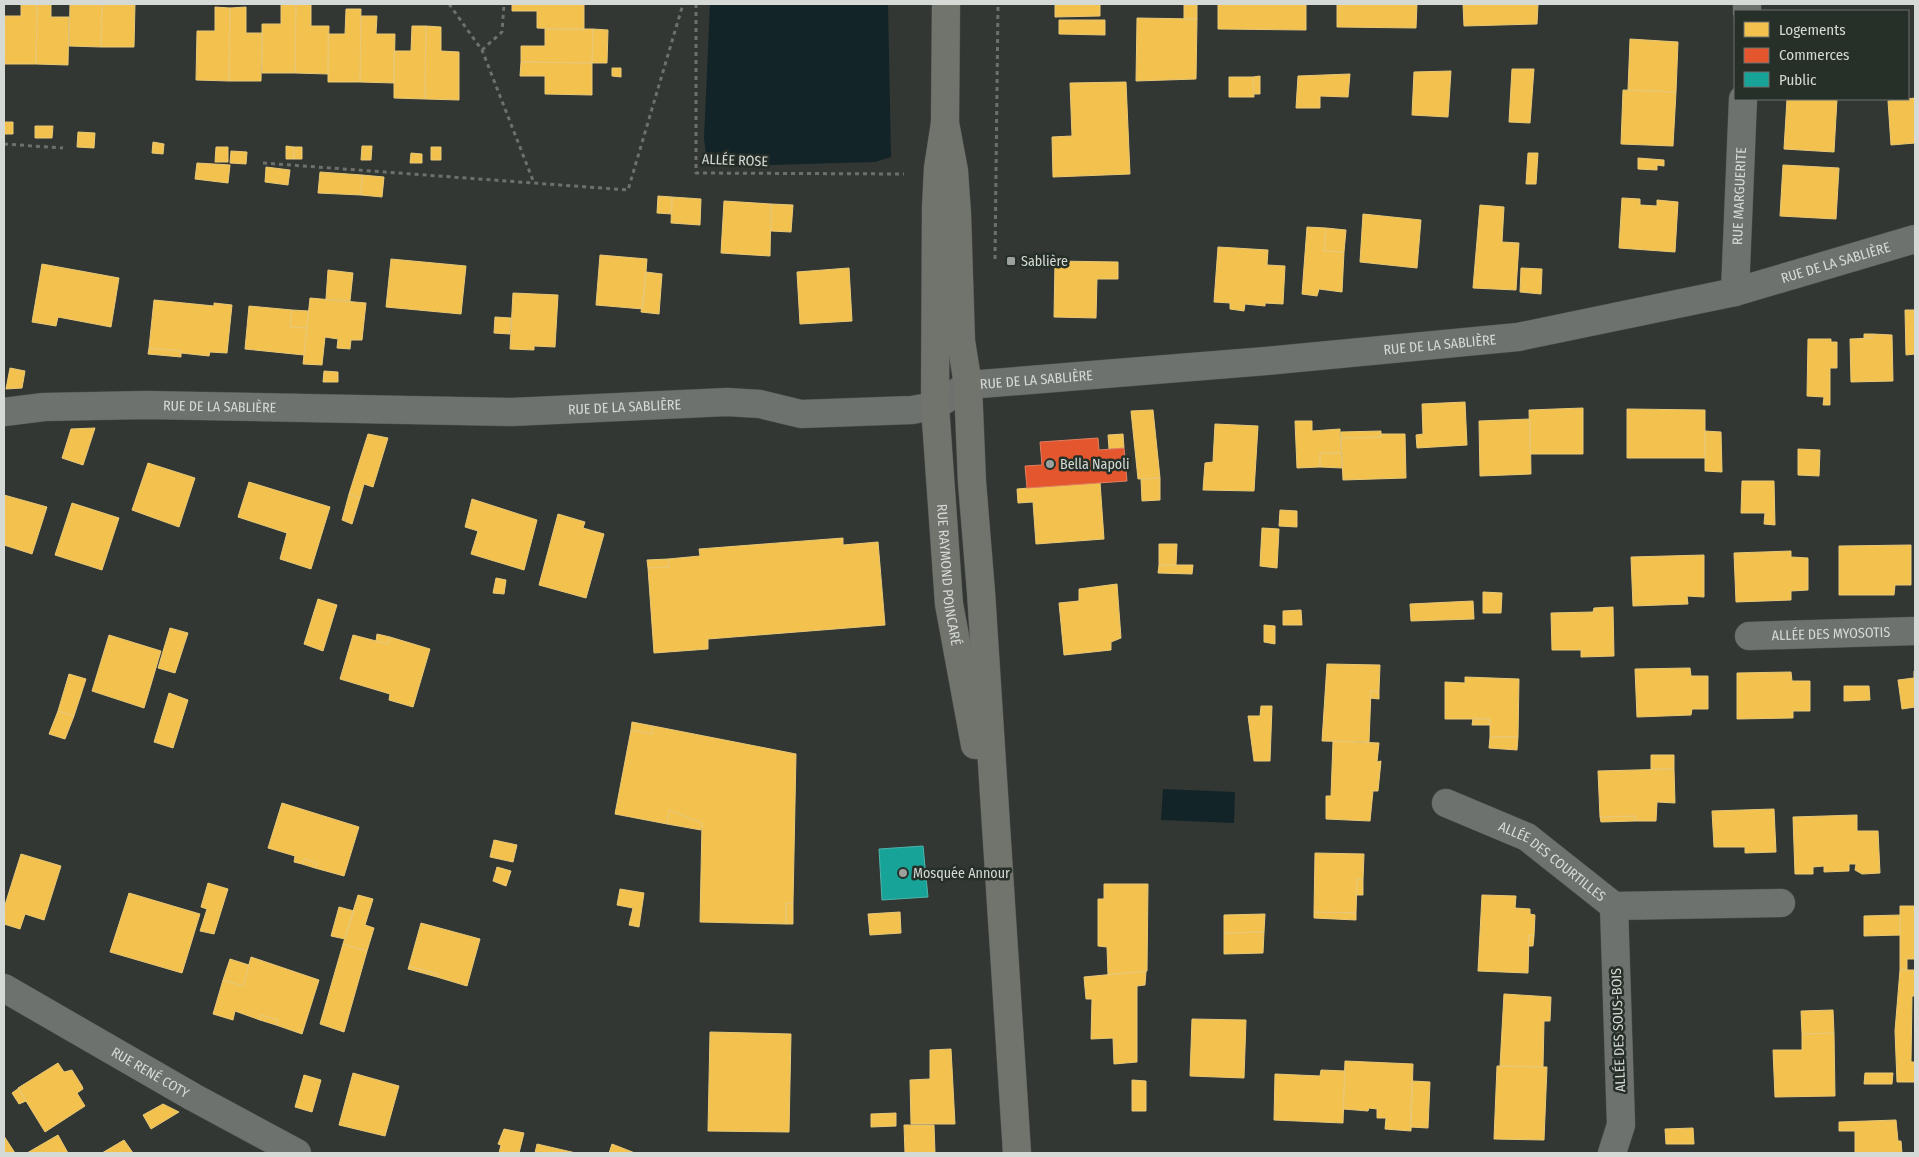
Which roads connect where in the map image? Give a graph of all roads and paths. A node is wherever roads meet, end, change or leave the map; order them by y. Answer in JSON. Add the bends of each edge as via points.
{"nodes":[{"id":1,"x":449,"y":4,"type":"edge"},
{"id":2,"x":504,"y":4,"type":"edge"},
{"id":3,"x":683,"y":4,"type":"edge"},
{"id":4,"x":696,"y":4,"type":"edge"},
{"id":5,"x":946,"y":4,"type":"edge"},
{"id":6,"x":998,"y":4,"type":"edge"},
{"id":7,"x":482,"y":50,"type":"junction"},
{"id":8,"x":1743,"y":100,"type":"edge"},
{"id":9,"x":945,"y":123,"type":"junction"},
{"id":10,"x":4,"y":144,"type":"edge"},
{"id":11,"x":63,"y":148,"type":"dead end"},
{"id":12,"x":263,"y":163,"type":"dead end"},
{"id":13,"x":910,"y":174,"type":"dead end"},
{"id":14,"x":534,"y":183,"type":"junction"},
{"id":15,"x":1915,"y":239,"type":"edge"},
{"id":16,"x":995,"y":261,"type":"dead end"},
{"id":17,"x":1735,"y":292,"type":"junction"},
{"id":18,"x":968,"y":385,"type":"junction"},
{"id":19,"x":935,"y":406,"type":"junction"},
{"id":20,"x":4,"y":412,"type":"edge"},
{"id":21,"x":970,"y":447,"type":"junction"},
{"id":22,"x":1915,"y":631,"type":"edge"},
{"id":23,"x":1749,"y":636,"type":"dead end"},
{"id":24,"x":1446,"y":803,"type":"dead end"},
{"id":25,"x":1781,"y":903,"type":"dead end"},
{"id":26,"x":1614,"y":906,"type":"junction"},
{"id":27,"x":4,"y":988,"type":"edge"},
{"id":28,"x":1008,"y":1024,"type":"junction"},
{"id":29,"x":297,"y":1153,"type":"edge"},
{"id":30,"x":1017,"y":1153,"type":"edge"},
{"id":31,"x":1612,"y":1153,"type":"edge"}],
"edges":[{"from":1,"to":7,"type":"path"},
{"from":2,"to":7,"type":"path","via":[[502,32]]},
{"from":3,"to":14,"type":"path","via":[[628,190]]},
{"from":4,"to":13,"type":"path","name":"ALLÉE ROSE","via":[[696,173]]},
{"from":5,"to":9,"type":"main road","name":"RUE RAYMOND POINCARÉ"},
{"from":6,"to":16,"type":"path"},
{"from":7,"to":14,"type":"path"},
{"from":8,"to":17,"type":"street","name":"RUE MARGUERITE"},
{"from":9,"to":18,"type":"main road","name":"RUE RAYMOND POINCARÉ","via":[[954,171],[961,340]]},
{"from":9,"to":19,"type":"main road","name":"RUE RAYMOND POINCARÉ","via":[[936,208]]},
{"from":10,"to":11,"type":"path"},
{"from":12,"to":14,"type":"path"},
{"from":15,"to":17,"type":"street","name":"RUE DE LA SABLIÈRE"},
{"from":17,"to":18,"type":"street","name":"RUE DE LA SABLIÈRE","via":[[1518,337]]},
{"from":18,"to":19,"type":"street","name":"RUE DE LA SABLIÈRE"},
{"from":18,"to":21,"type":"main road","name":"RUE RAYMOND POINCARÉ"},
{"from":19,"to":20,"type":"street","name":"RUE DE LA SABLIÈRE","via":[[912,410],[801,414],[760,404],[726,402],[512,412],[146,405],[44,407]]},
{"from":19,"to":21,"type":"main road"},
{"from":19,"to":28,"type":"main road","name":"RUE RAYMOND POINCARÉ","via":[[949,604],[972,725]]},
{"from":21,"to":28,"type":"main road","name":"RUE RAYMOND POINCARÉ"},
{"from":22,"to":23,"type":"street","name":"ALLÉE DES MYOSOTIS"},
{"from":24,"to":26,"type":"street","name":"ALLÉE DES COURTILLES","via":[[1527,836]]},
{"from":25,"to":26,"type":"street","name":"ALLÉE DES COURTILLES"},
{"from":26,"to":31,"type":"street","name":"ALLÉE DES SOUS-BOIS","via":[[1621,1125]]},
{"from":27,"to":29,"type":"street","name":"RUE RENÉ COTY"},
{"from":28,"to":30,"type":"main road","name":"RUE RAYMOND POINCARÉ"}]}
